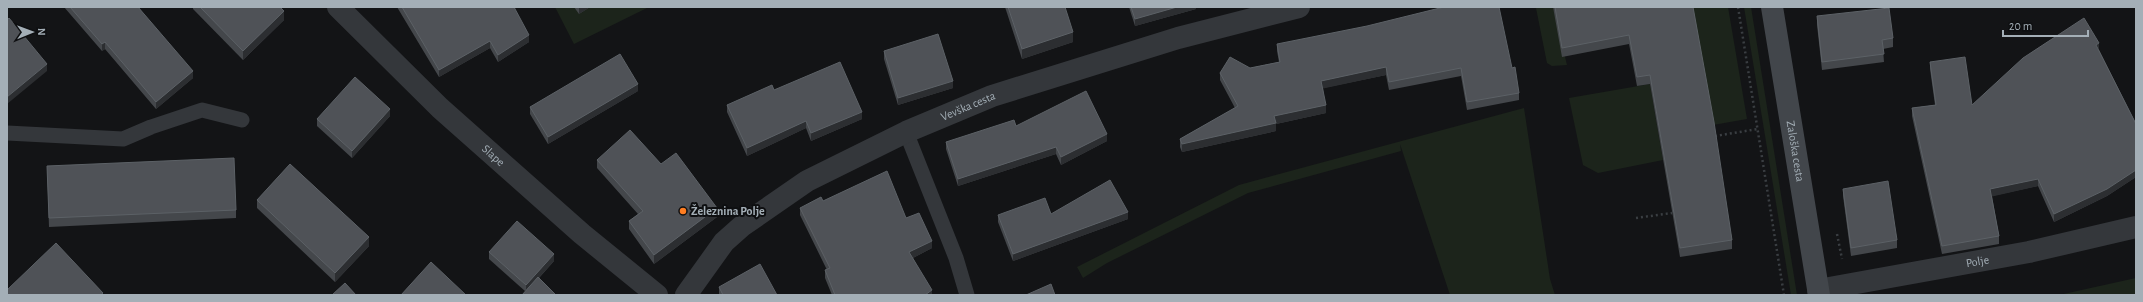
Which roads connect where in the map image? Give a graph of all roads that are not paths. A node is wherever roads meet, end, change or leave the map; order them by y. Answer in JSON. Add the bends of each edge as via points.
{"nodes":[{"id":1,"x":338,"y":7,"type":"edge"},
{"id":2,"x":1299,"y":7,"type":"edge"},
{"id":3,"x":1772,"y":7,"type":"edge"},
{"id":4,"x":242,"y":120,"type":"dead end"},
{"id":5,"x":906,"y":132,"type":"junction"},
{"id":6,"x":7,"y":133,"type":"edge"},
{"id":7,"x":2136,"y":227,"type":"edge"},
{"id":8,"x":1818,"y":293,"type":"edge"},
{"id":9,"x":657,"y":295,"type":"edge"},
{"id":10,"x":686,"y":295,"type":"edge"},
{"id":11,"x":967,"y":295,"type":"edge"}],
"edges":[{"from":1,"to":9,"type":"street","name":"Slape","via":[[440,108],[582,234]]},
{"from":2,"to":5,"type":"street","name":"Vevška cesta","via":[[1178,38],[1000,94]]},
{"from":3,"to":8,"type":"main road","name":"Zaloška cesta"},
{"from":4,"to":6,"type":"lane","via":[[202,110],[123,139]]},
{"from":5,"to":10,"type":"street","name":"Vevška cesta","via":[[807,181],[742,226],[724,242]]},
{"from":5,"to":11,"type":"lane","via":[[956,258]]},
{"from":7,"to":8,"type":"street","name":"Polje","via":[[2029,252]]}]}
